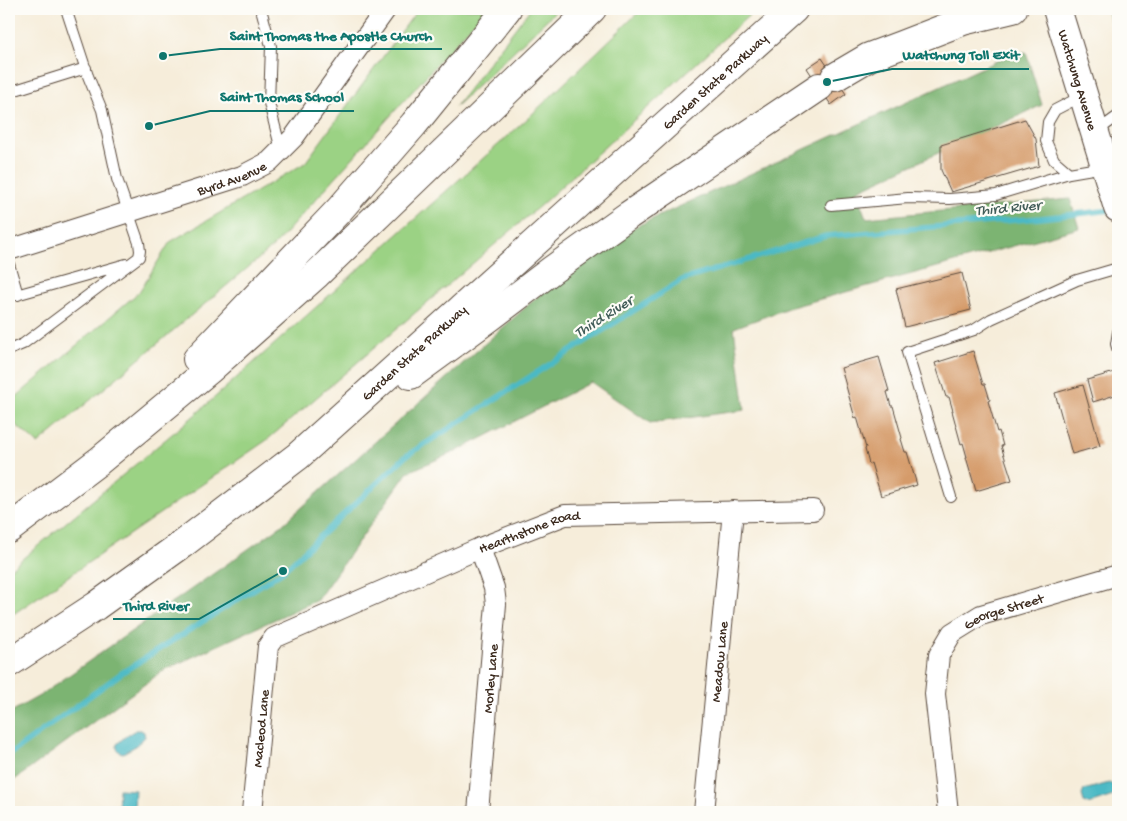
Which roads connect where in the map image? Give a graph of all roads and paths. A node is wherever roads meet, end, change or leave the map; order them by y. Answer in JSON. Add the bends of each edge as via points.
{"nodes":[{"id":1,"x":66,"y":9,"type":"edge"},
{"id":2,"x":260,"y":9,"type":"edge"},
{"id":3,"x":386,"y":9,"type":"edge"},
{"id":4,"x":507,"y":9,"type":"edge"},
{"id":5,"x":592,"y":9,"type":"edge"},
{"id":6,"x":794,"y":9,"type":"edge"},
{"id":7,"x":1013,"y":9,"type":"edge"},
{"id":8,"x":1058,"y":9,"type":"edge"},
{"id":9,"x":86,"y":68,"type":"junction"},
{"id":10,"x":9,"y":92,"type":"edge"},
{"id":11,"x":1083,"y":95,"type":"junction"},
{"id":12,"x":1118,"y":116,"type":"edge"},
{"id":13,"x":1095,"y":133,"type":"junction"},
{"id":14,"x":281,"y":150,"type":"junction"},
{"id":15,"x":1069,"y":173,"type":"junction"},
{"id":16,"x":1112,"y":188,"type":"edge"},
{"id":17,"x":830,"y":205,"type":"dead end"},
{"id":18,"x":128,"y":212,"type":"junction"},
{"id":19,"x":9,"y":250,"type":"edge"},
{"id":20,"x":133,"y":261,"type":"junction"},
{"id":21,"x":9,"y":264,"type":"edge"},
{"id":22,"x":1118,"y":268,"type":"edge"},
{"id":23,"x":13,"y":296,"type":"edge"},
{"id":24,"x":1118,"y":332,"type":"edge"},
{"id":25,"x":9,"y":350,"type":"edge"},
{"id":26,"x":1118,"y":351,"type":"edge"},
{"id":27,"x":298,"y":456,"type":"junction"},
{"id":28,"x":99,"y":462,"type":"junction"},
{"id":29,"x":951,"y":497,"type":"dead end"},
{"id":30,"x":813,"y":510,"type":"dead end"},
{"id":31,"x":733,"y":511,"type":"junction"},
{"id":32,"x":9,"y":529,"type":"edge"},
{"id":33,"x":480,"y":548,"type":"junction"},
{"id":34,"x":1118,"y":575,"type":"edge"},
{"id":35,"x":268,"y":646,"type":"joint"},
{"id":36,"x":9,"y":663,"type":"edge"},
{"id":37,"x":252,"y":812,"type":"edge"},
{"id":38,"x":478,"y":812,"type":"edge"},
{"id":39,"x":704,"y":812,"type":"edge"},
{"id":40,"x":948,"y":812,"type":"edge"}],
"edges":[{"from":1,"to":9,"type":"lane"},
{"from":2,"to":14,"type":"lane","via":[[271,46],[269,103]]},
{"from":3,"to":14,"type":"street","name":"Byrd Avenue","via":[[294,137]]},
{"from":4,"to":28,"type":"main road","via":[[340,209]]},
{"from":5,"to":28,"type":"main road","via":[[317,274]]},
{"from":6,"to":27,"type":"main road","name":"Garden State Parkway"},
{"from":7,"to":27,"type":"main road","via":[[963,21],[901,44],[869,57],[827,82],[613,226]]},
{"from":8,"to":11,"type":"main road","name":"Watchung Avenue"},
{"from":9,"to":10,"type":"lane"},
{"from":9,"to":18,"type":"lane","via":[[102,110],[116,179]]},
{"from":11,"to":13,"type":"main road","name":"Watchung Avenue"},
{"from":11,"to":15,"type":"lane","via":[[1055,110],[1048,122],[1046,141],[1054,160]]},
{"from":12,"to":13,"type":"lane"},
{"from":13,"to":16,"type":"main road","name":"Watchung Avenue"},
{"from":14,"to":18,"type":"street","name":"Byrd Avenue","via":[[269,162],[242,176]]},
{"from":15,"to":16,"type":"lane"},
{"from":15,"to":17,"type":"lane","via":[[996,195]]},
{"from":18,"to":19,"type":"street","name":"Byrd Avenue"},
{"from":18,"to":20,"type":"lane","via":[[140,251],[139,257]]},
{"from":20,"to":23,"type":"lane"},
{"from":20,"to":25,"type":"lane","via":[[23,344]]},
{"from":21,"to":23,"type":"lane"},
{"from":22,"to":29,"type":"lane","via":[[1077,280],[974,330],[907,352]]},
{"from":24,"to":26,"type":"lane"},
{"from":27,"to":36,"type":"main road","name":"Garden State Parkway","via":[[96,606]]},
{"from":28,"to":32,"type":"main road"},
{"from":30,"to":31,"type":"street","name":"Hearthstone Road"},
{"from":31,"to":33,"type":"street","name":"Hearthstone Road","via":[[565,515]]},
{"from":31,"to":39,"type":"street","name":"Meadow Lane"},
{"from":33,"to":35,"type":"street","name":"Hearthstone Road","via":[[274,638]]},
{"from":33,"to":38,"type":"street","name":"Morley Lane","via":[[496,604]]},
{"from":34,"to":40,"type":"street","name":"George Street","via":[[981,615],[952,633],[939,654],[935,694]]},
{"from":35,"to":37,"type":"street","name":"Macleod Lane"}]}
